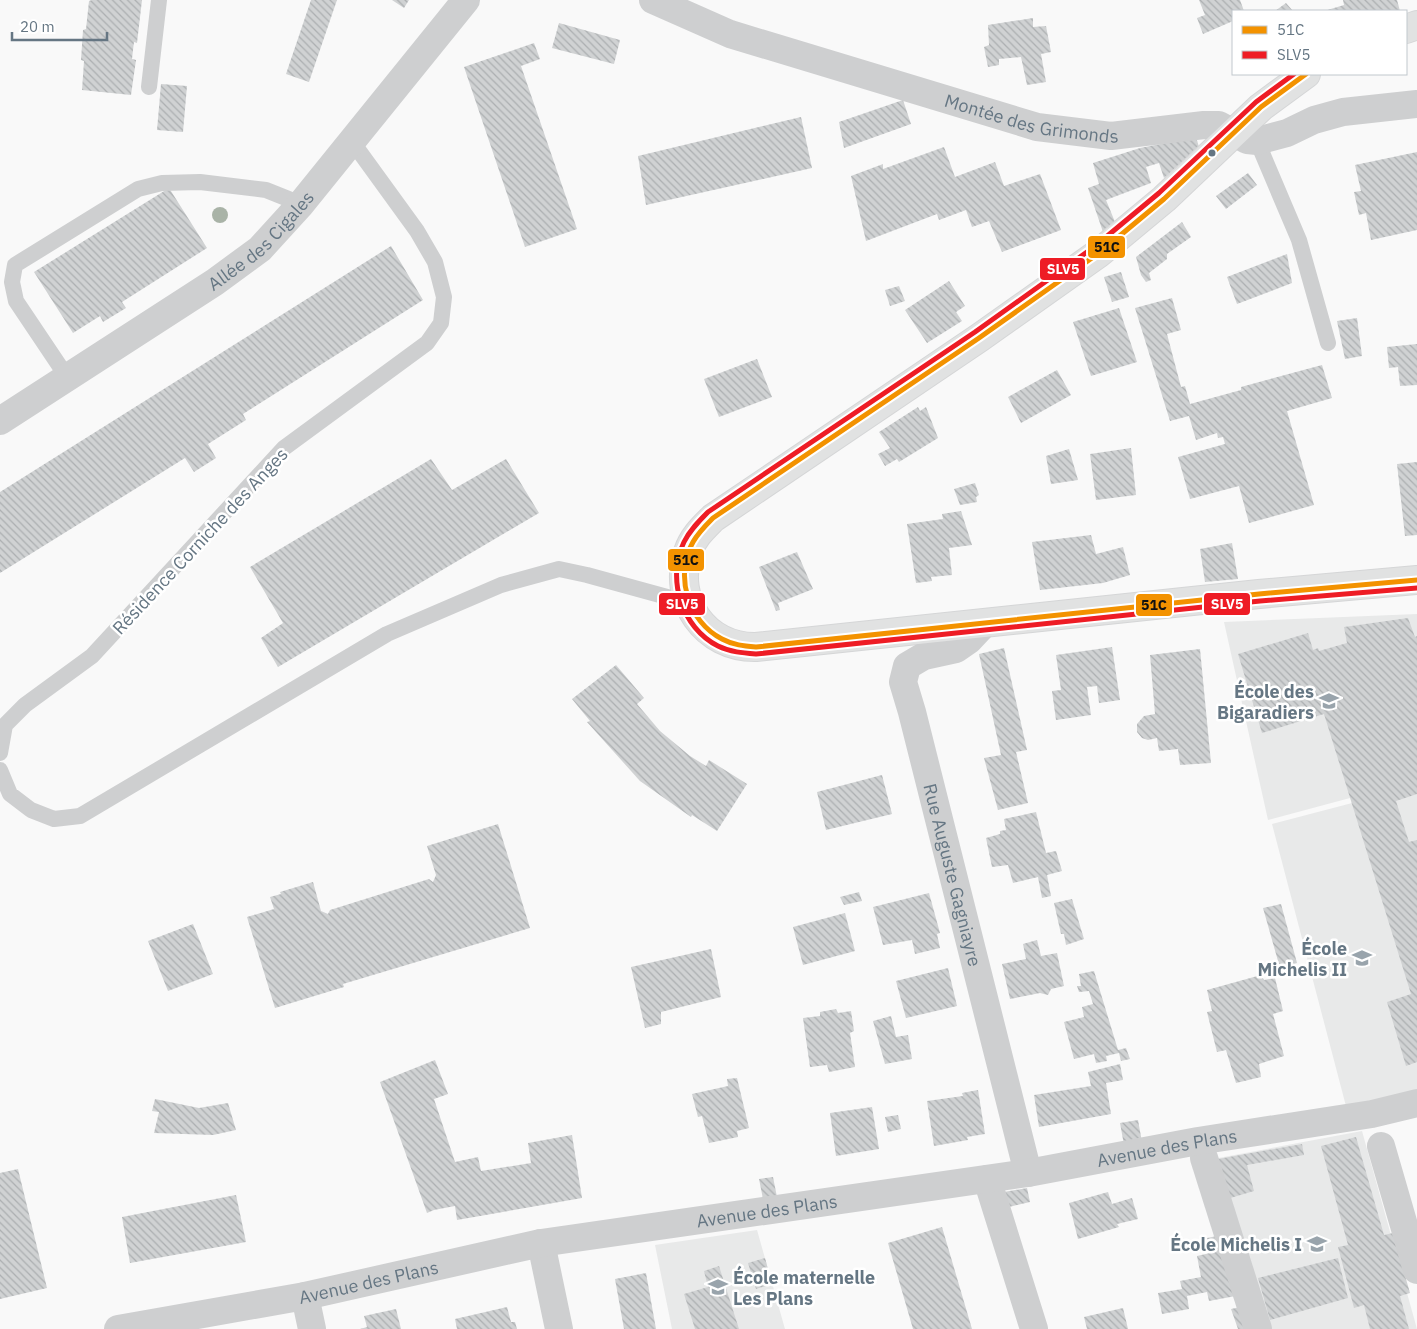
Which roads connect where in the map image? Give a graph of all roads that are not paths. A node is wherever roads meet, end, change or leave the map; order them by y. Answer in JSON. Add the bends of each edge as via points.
{"nodes":[{"id":1,"x":159,"y":0,"type":"edge"},
{"id":2,"x":466,"y":0,"type":"edge"},
{"id":3,"x":653,"y":0,"type":"edge"},
{"id":4,"x":1305,"y":75,"type":"edge"},
{"id":5,"x":149,"y":87,"type":"dead end"},
{"id":6,"x":1417,"y":104,"type":"edge"},
{"id":7,"x":1246,"y":137,"type":"junction"},
{"id":8,"x":351,"y":140,"type":"junction"},
{"id":9,"x":301,"y":204,"type":"junction"},
{"id":10,"x":1328,"y":343,"type":"dead end"},
{"id":11,"x":67,"y":376,"type":"junction"},
{"id":12,"x":0,"y":421,"type":"edge"},
{"id":13,"x":1417,"y":580,"type":"edge"},
{"id":14,"x":689,"y":603,"type":"junction"},
{"id":15,"x":984,"y":624,"type":"junction"},
{"id":16,"x":0,"y":753,"type":"edge"},
{"id":17,"x":0,"y":770,"type":"edge"},
{"id":18,"x":1417,"y":1103,"type":"edge"},
{"id":19,"x":1381,"y":1146,"type":"dead end"},
{"id":20,"x":1204,"y":1158,"type":"dead end"},
{"id":21,"x":1028,"y":1173,"type":"junction"},
{"id":22,"x":987,"y":1179,"type":"junction"},
{"id":23,"x":542,"y":1243,"type":"junction"},
{"id":24,"x":1417,"y":1270,"type":"edge"},
{"id":25,"x":305,"y":1296,"type":"junction"},
{"id":26,"x":118,"y":1329,"type":"edge"},
{"id":27,"x":312,"y":1329,"type":"edge"},
{"id":28,"x":560,"y":1329,"type":"edge"},
{"id":29,"x":1034,"y":1329,"type":"edge"},
{"id":30,"x":1258,"y":1329,"type":"edge"}],
"edges":[{"from":1,"to":5,"type":"lane"},
{"from":2,"to":8,"type":"street","name":"Allée des Cigales"},
{"from":3,"to":7,"type":"street","name":"Montée des Grimonds","via":[[730,34],[1037,127],[1111,136],[1219,125]]},
{"from":4,"to":7,"type":"main road","via":[[1261,107]]},
{"from":6,"to":7,"type":"street","via":[[1343,112],[1287,132]]},
{"from":7,"to":10,"type":"lane","via":[[1299,240]]},
{"from":7,"to":14,"type":"main road","via":[[1164,199],[1100,254],[713,518],[698,532],[689,550],[684,568]]},
{"from":8,"to":9,"type":"street","name":"Allée des Cigales"},
{"from":8,"to":16,"type":"lane","name":"Résidence Corniche des Anges","via":[[417,231],[435,262],[444,297],[441,323],[427,344],[284,448],[92,656],[25,705],[5,725]]},
{"from":9,"to":11,"type":"street","name":"Allée des Cigales","via":[[260,249],[215,282]]},
{"from":9,"to":11,"type":"lane","via":[[266,190],[200,182],[162,183],[138,189],[16,265],[12,282],[16,301]]},
{"from":11,"to":12,"type":"street","name":"Allée des Cigales"},
{"from":13,"to":15,"type":"main road"},
{"from":14,"to":15,"type":"main road","via":[[702,625],[719,639],[745,647]]},
{"from":14,"to":17,"type":"lane","via":[[559,569],[500,585],[387,634],[80,816],[54,819],[31,810],[10,794]]},
{"from":15,"to":21,"type":"street","name":"Rue Auguste Gagniayre","via":[[956,649],[924,656],[907,666],[903,682]]},
{"from":18,"to":21,"type":"street","name":"Avenue des Plans","via":[[1372,1114]]},
{"from":19,"to":24,"type":"street"},
{"from":20,"to":30,"type":"street"},
{"from":21,"to":22,"type":"street","name":"Avenue des Plans"},
{"from":22,"to":23,"type":"street","name":"Avenue des Plans"},
{"from":22,"to":29,"type":"street"},
{"from":23,"to":25,"type":"street","name":"Avenue des Plans"},
{"from":23,"to":28,"type":"street"},
{"from":25,"to":26,"type":"street","name":"Avenue des Plans"},
{"from":25,"to":27,"type":"street"}]}
